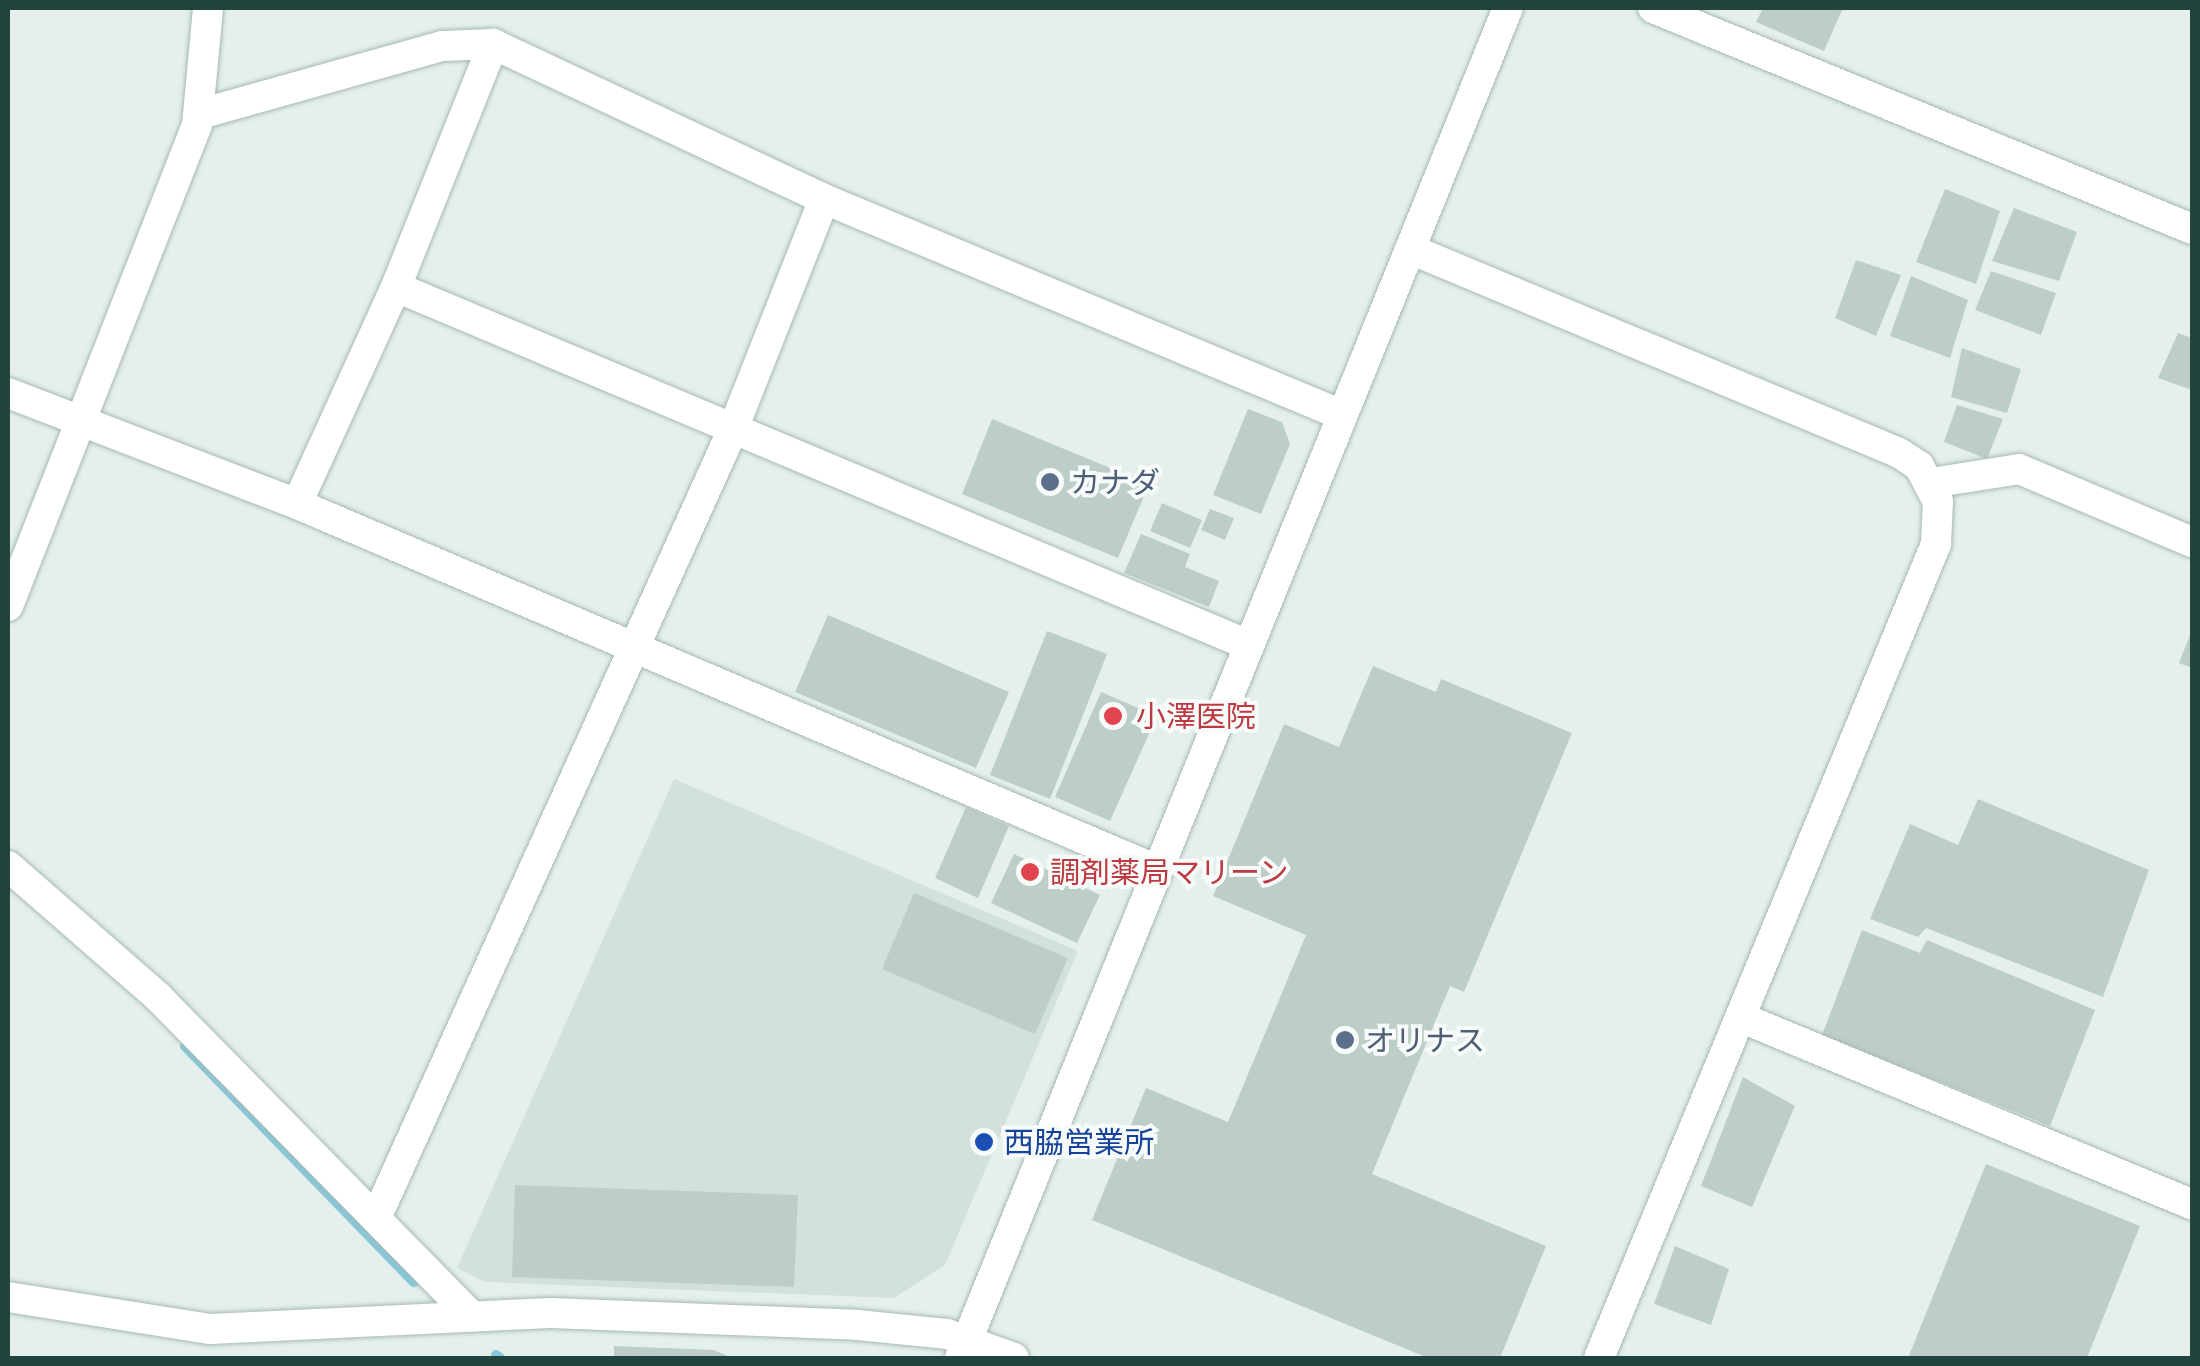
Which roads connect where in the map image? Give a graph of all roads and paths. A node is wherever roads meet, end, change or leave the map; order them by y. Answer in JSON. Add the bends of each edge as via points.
{"nodes":[{"id":1,"x":208,"y":8,"type":"edge"},
{"id":2,"x":1508,"y":8,"type":"edge"},
{"id":3,"x":1653,"y":8,"type":"edge"},
{"id":4,"x":494,"y":44,"type":"junction"},
{"id":5,"x":200,"y":114,"type":"junction"},
{"id":6,"x":824,"y":200,"type":"junction"},
{"id":7,"x":2192,"y":228,"type":"edge"},
{"id":8,"x":1410,"y":249,"type":"junction"},
{"id":9,"x":396,"y":287,"type":"junction"},
{"id":10,"x":8,"y":393,"type":"edge"},
{"id":11,"x":1342,"y":415,"type":"junction"},
{"id":12,"x":80,"y":422,"type":"junction"},
{"id":13,"x":732,"y":429,"type":"junction"},
{"id":14,"x":1931,"y":483,"type":"junction"},
{"id":15,"x":297,"y":504,"type":"junction"},
{"id":16,"x":2192,"y":542,"type":"edge"},
{"id":17,"x":8,"y":606,"type":"edge"},
{"id":18,"x":1246,"y":644,"type":"junction"},
{"id":19,"x":634,"y":645,"type":"junction"},
{"id":20,"x":8,"y":866,"type":"edge"},
{"id":21,"x":1154,"y":869,"type":"junction"},
{"id":22,"x":1742,"y":1018,"type":"junction"},
{"id":23,"x":2192,"y":1204,"type":"edge"},
{"id":24,"x":376,"y":1218,"type":"junction"},
{"id":25,"x":8,"y":1296,"type":"edge"},
{"id":26,"x":472,"y":1316,"type":"junction"},
{"id":27,"x":964,"y":1349,"type":"edge"},
{"id":28,"x":1014,"y":1358,"type":"edge"},
{"id":29,"x":1600,"y":1358,"type":"edge"}],
"edges":[{"from":1,"to":5,"type":"street"},
{"from":2,"to":8,"type":"street"},
{"from":3,"to":7,"type":"street"},
{"from":4,"to":5,"type":"street","via":[[442,46]]},
{"from":4,"to":6,"type":"street"},
{"from":4,"to":9,"type":"street"},
{"from":5,"to":12,"type":"street"},
{"from":6,"to":11,"type":"street"},
{"from":6,"to":13,"type":"street"},
{"from":8,"to":11,"type":"street"},
{"from":8,"to":14,"type":"street","via":[[1899,453]]},
{"from":9,"to":13,"type":"street"},
{"from":9,"to":15,"type":"street"},
{"from":10,"to":12,"type":"street"},
{"from":11,"to":18,"type":"street"},
{"from":12,"to":15,"type":"street"},
{"from":12,"to":17,"type":"street"},
{"from":13,"to":18,"type":"street"},
{"from":13,"to":19,"type":"street"},
{"from":14,"to":16,"type":"street","via":[[2019,469]]},
{"from":14,"to":22,"type":"street","via":[[1936,544]]},
{"from":15,"to":19,"type":"street"},
{"from":18,"to":21,"type":"street"},
{"from":19,"to":21,"type":"street"},
{"from":19,"to":24,"type":"street"},
{"from":20,"to":24,"type":"street","via":[[158,997]]},
{"from":21,"to":27,"type":"street"},
{"from":22,"to":23,"type":"street"},
{"from":22,"to":29,"type":"street"},
{"from":24,"to":26,"type":"street"},
{"from":25,"to":26,"type":"street","via":[[210,1329]]},
{"from":26,"to":27,"type":"street","via":[[857,1324]]},
{"from":27,"to":28,"type":"street"}]}
